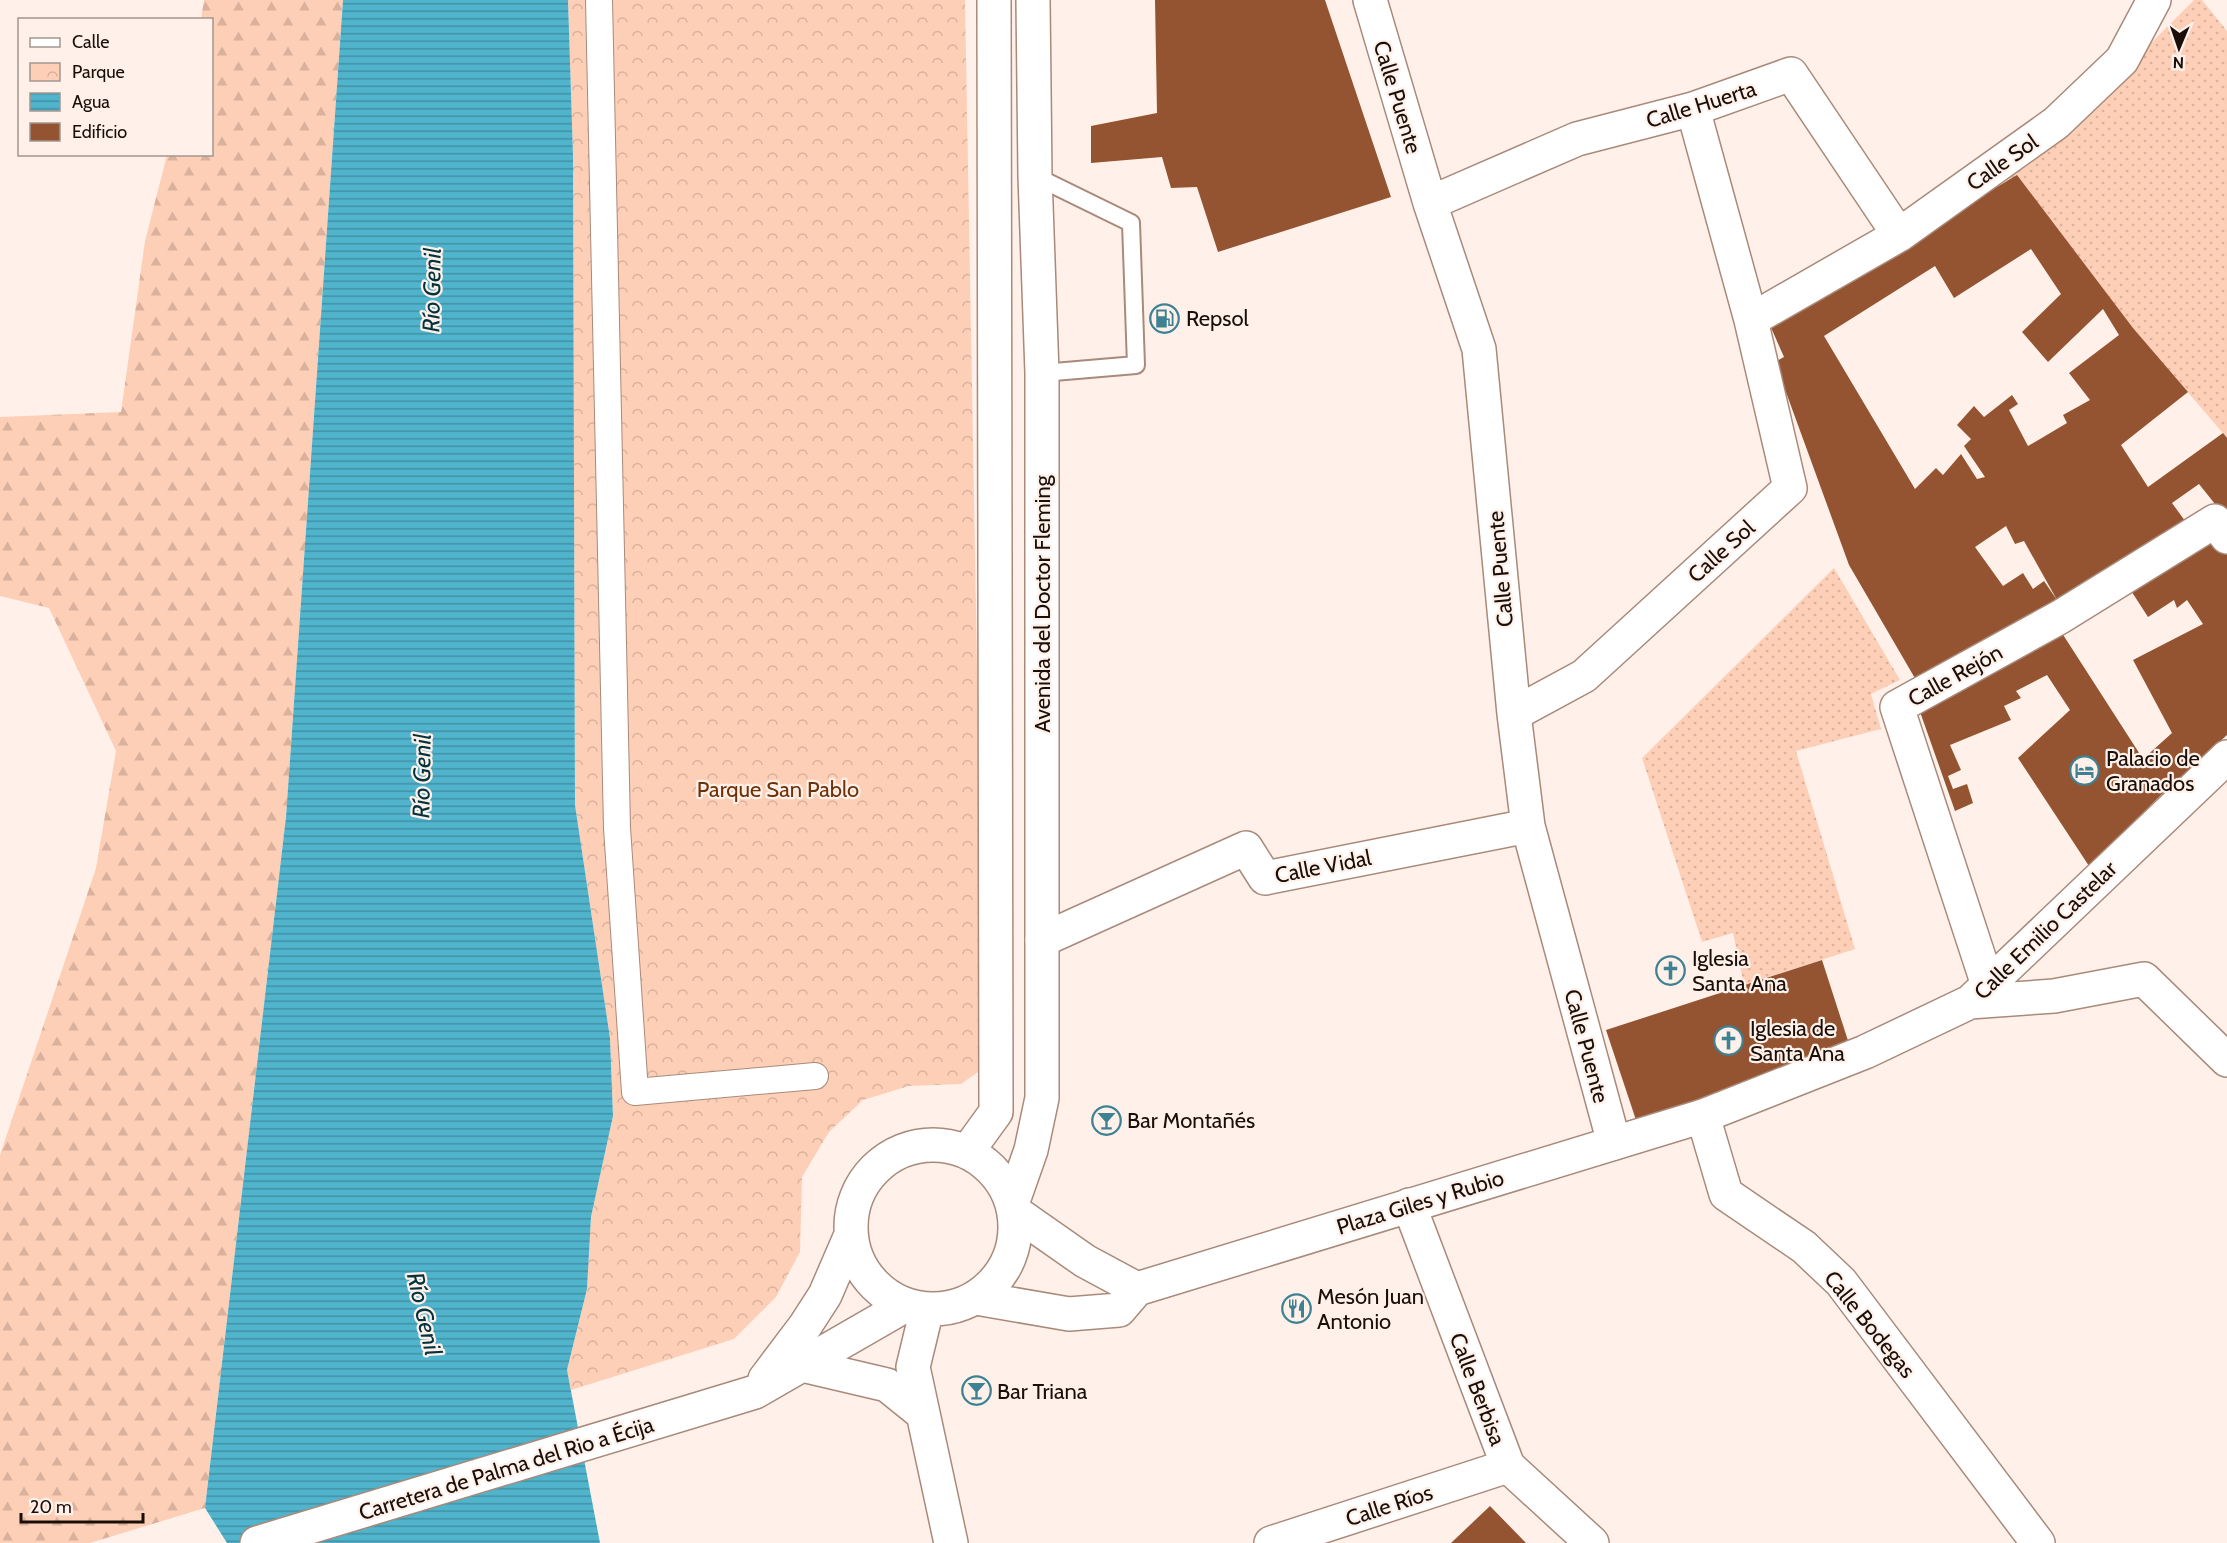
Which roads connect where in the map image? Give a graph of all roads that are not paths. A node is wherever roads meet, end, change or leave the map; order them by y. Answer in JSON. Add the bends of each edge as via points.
{"nodes":[{"id":1,"x":599,"y":0,"type":"edge"},
{"id":2,"x":994,"y":0,"type":"edge"},
{"id":3,"x":1033,"y":0,"type":"edge"},
{"id":4,"x":1370,"y":0,"type":"edge"},
{"id":5,"x":2154,"y":0,"type":"edge"},
{"id":6,"x":1693,"y":109,"type":"junction"},
{"id":7,"x":1035,"y":176,"type":"junction"},
{"id":8,"x":1430,"y":203,"type":"junction"},
{"id":9,"x":1899,"y":236,"type":"junction"},
{"id":10,"x":1751,"y":320,"type":"junction"},
{"id":11,"x":1042,"y":373,"type":"junction"},
{"id":12,"x":2227,"y":537,"type":"edge"},
{"id":13,"x":1514,"y":714,"type":"junction"},
{"id":14,"x":2227,"y":757,"type":"edge"},
{"id":15,"x":1528,"y":826,"type":"junction"},
{"id":16,"x":1042,"y":940,"type":"junction"},
{"id":17,"x":1979,"y":994,"type":"junction"},
{"id":18,"x":2227,"y":1060,"type":"edge"},
{"id":19,"x":814,"y":1076,"type":"dead end"},
{"id":20,"x":1703,"y":1116,"type":"junction"},
{"id":21,"x":1614,"y":1143,"type":"junction"},
{"id":22,"x":967,"y":1152,"type":"junction"},
{"id":23,"x":1409,"y":1204,"type":"junction"},
{"id":24,"x":1013,"y":1208,"type":"junction"},
{"id":25,"x":850,"y":1237,"type":"junction"},
{"id":26,"x":1137,"y":1289,"type":"junction"},
{"id":27,"x":976,"y":1298,"type":"junction"},
{"id":28,"x":916,"y":1307,"type":"junction"},
{"id":29,"x":802,"y":1365,"type":"junction"},
{"id":30,"x":754,"y":1392,"type":"junction"},
{"id":31,"x":923,"y":1414,"type":"junction"},
{"id":32,"x":1508,"y":1466,"type":"junction"},
{"id":33,"x":257,"y":1543,"type":"edge"},
{"id":34,"x":951,"y":1543,"type":"edge"},
{"id":35,"x":1271,"y":1543,"type":"edge"},
{"id":36,"x":1592,"y":1543,"type":"edge"},
{"id":37,"x":2038,"y":1543,"type":"edge"}],
"edges":[{"from":1,"to":19,"type":"street","via":[[617,828],[635,1092]]},
{"from":2,"to":22,"type":"street","name":"Avenida del Doctor Fleming","via":[[996,1112]]},
{"from":3,"to":7,"type":"street","name":"Avenida del Doctor Fleming"},
{"from":4,"to":8,"type":"street","name":"Calle Puente"},
{"from":5,"to":9,"type":"street","name":"Calle Sol","via":[[2122,60],[2056,123]]},
{"from":6,"to":8,"type":"street","name":"Calle Huerta","via":[[1577,139]]},
{"from":6,"to":9,"type":"street","name":"Calle Huerta","via":[[1791,74]]},
{"from":6,"to":10,"type":"street","name":"Calle Sol"},
{"from":7,"to":11,"type":"street","name":"Avenida del Doctor Fleming"},
{"from":7,"to":11,"type":"lane","via":[[1131,223],[1136,365]]},
{"from":8,"to":13,"type":"street","name":"Calle Puente","via":[[1479,349]]},
{"from":9,"to":10,"type":"street","name":"Calle Sol"},
{"from":10,"to":13,"type":"street","name":"Calle Sol","via":[[1790,488],[1584,676]]},
{"from":11,"to":16,"type":"street","name":"Avenida del Doctor Fleming"},
{"from":12,"to":17,"type":"street","name":"Calle Rejón","via":[[2215,521],[2060,617],[1897,707]]},
{"from":13,"to":15,"type":"street","name":"Calle Puente"},
{"from":14,"to":17,"type":"street","name":"Calle Emilio Castelar"},
{"from":15,"to":16,"type":"street","name":"Calle Vidal","via":[[1265,878],[1246,848]]},
{"from":15,"to":21,"type":"street","name":"Calle Puente"},
{"from":16,"to":24,"type":"street","name":"Avenida del Doctor Fleming","via":[[1042,1098]]},
{"from":17,"to":18,"type":"street","via":[[2054,996],[2144,979]]},
{"from":17,"to":20,"type":"street","name":"Calle Emilio Castelar","via":[[1865,1052]]},
{"from":20,"to":21,"type":"street","name":"Plaza Giles y Rubio"},
{"from":20,"to":37,"type":"street","name":"Calle Bodegas","via":[[1726,1194],[1804,1247],[1841,1282]]},
{"from":21,"to":23,"type":"street","name":"Plaza Giles y Rubio"},
{"from":22,"to":24,"type":"street","via":[[987,1165],[1002,1182]]},
{"from":22,"to":25,"type":"street","via":[[945,1145],[921,1145],[879,1164],[861,1184],[851,1210]]},
{"from":23,"to":26,"type":"street","name":"Plaza Giles y Rubio"},
{"from":23,"to":32,"type":"street","name":"Calle Berbisa"},
{"from":24,"to":26,"type":"street","via":[[1084,1261]]},
{"from":24,"to":27,"type":"street","via":[[1015,1232],[1009,1260],[995,1281]]},
{"from":25,"to":28,"type":"street","via":[[856,1260],[868,1280],[885,1295]]},
{"from":25,"to":30,"type":"street","via":[[820,1303]]},
{"from":26,"to":27,"type":"street","name":"Plaza Giles y Rubio","via":[[1119,1310],[1069,1314]]},
{"from":27,"to":28,"type":"street","via":[[952,1308]]},
{"from":28,"to":29,"type":"street","name":"Carretera de Palma del Rio a Écija"},
{"from":28,"to":31,"type":"street","via":[[912,1367]]},
{"from":29,"to":30,"type":"street","name":"Carretera de Palma del Rio a Écija"},
{"from":29,"to":31,"type":"street","via":[[887,1385]]},
{"from":30,"to":33,"type":"street","name":"Carretera de Palma del Rio a Écija"},
{"from":31,"to":34,"type":"street"},
{"from":32,"to":35,"type":"street","name":"Calle Ríos"},
{"from":32,"to":36,"type":"street","name":"Calle Berbisa"}]}
